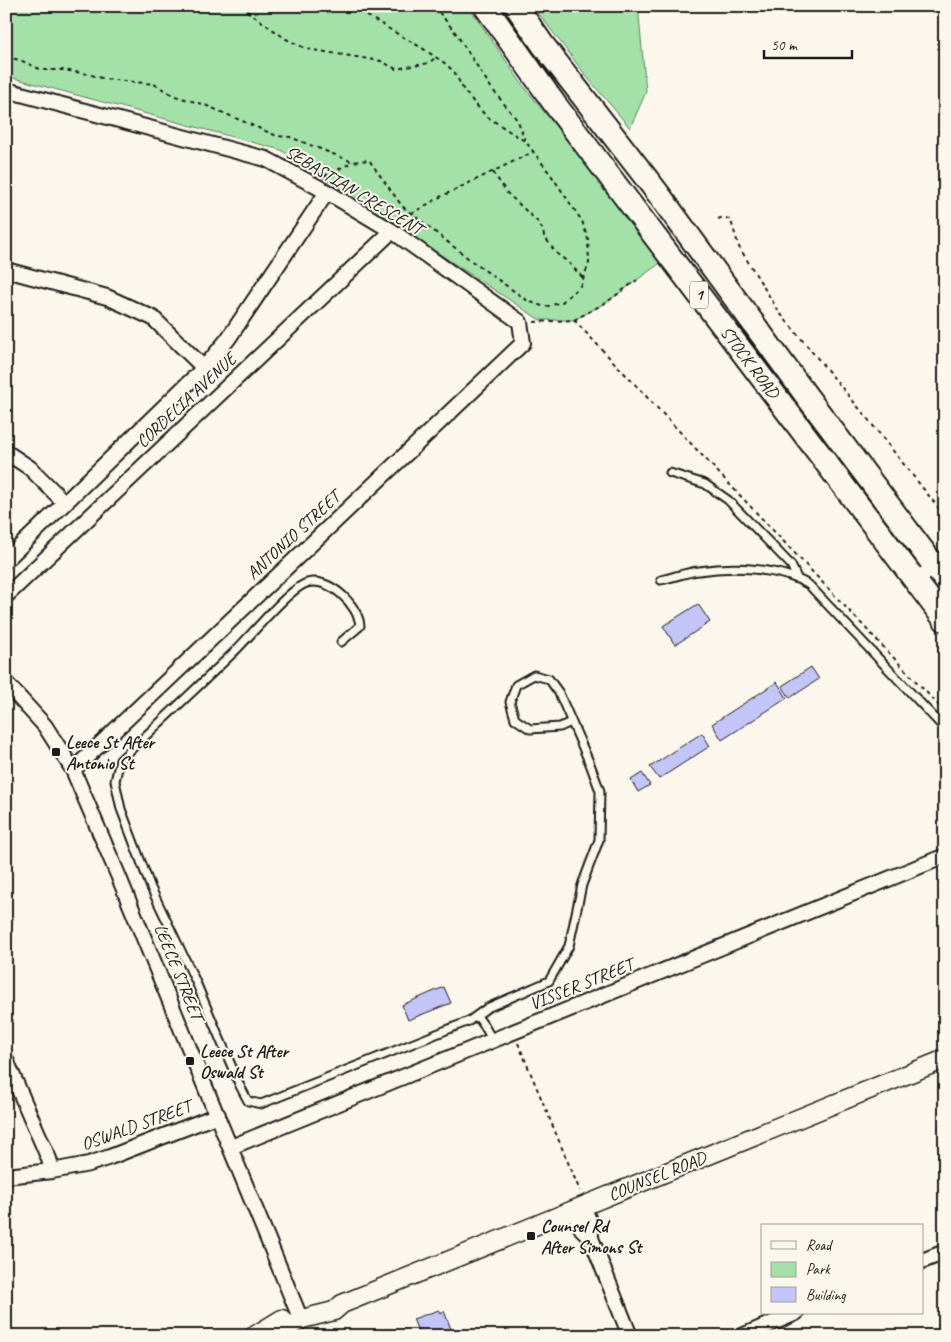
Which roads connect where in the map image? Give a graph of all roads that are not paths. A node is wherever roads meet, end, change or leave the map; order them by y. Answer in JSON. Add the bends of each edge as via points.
{"nodes":[{"id":1,"x":485,"y":6,"type":"edge"},
{"id":2,"x":516,"y":6,"type":"edge"},
{"id":3,"x":6,"y":90,"type":"edge"},
{"id":4,"x":327,"y":192,"type":"junction"},
{"id":5,"x":392,"y":231,"type":"junction"},
{"id":6,"x":6,"y":270,"type":"edge"},
{"id":7,"x":520,"y":322,"type":"joint"},
{"id":8,"x":204,"y":368,"type":"junction"},
{"id":9,"x":6,"y":452,"type":"edge"},
{"id":10,"x":670,"y":473,"type":"dead end"},
{"id":11,"x":65,"y":503,"type":"junction"},
{"id":12,"x":6,"y":560,"type":"edge"},
{"id":13,"x":942,"y":570,"type":"edge"},
{"id":14,"x":797,"y":578,"type":"junction"},
{"id":15,"x":661,"y":580,"type":"dead end"},
{"id":16,"x":919,"y":587,"type":"junction"},
{"id":17,"x":6,"y":596,"type":"edge"},
{"id":18,"x":945,"y":620,"type":"edge"},
{"id":19,"x":341,"y":642,"type":"dead end"},
{"id":20,"x":6,"y":683,"type":"edge"},
{"id":21,"x":571,"y":722,"type":"junction"},
{"id":22,"x":945,"y":729,"type":"edge"},
{"id":23,"x":73,"y":770,"type":"junction"},
{"id":24,"x":945,"y":856,"type":"edge"},
{"id":25,"x":477,"y":1016,"type":"junction"},
{"id":26,"x":493,"y":1041,"type":"junction"},
{"id":27,"x":945,"y":1059,"type":"edge"},
{"id":28,"x":6,"y":1060,"type":"edge"},
{"id":29,"x":218,"y":1115,"type":"junction"},
{"id":30,"x":231,"y":1148,"type":"junction"},
{"id":31,"x":52,"y":1171,"type":"junction"},
{"id":32,"x":6,"y":1176,"type":"edge"},
{"id":33,"x":581,"y":1207,"type":"junction"},
{"id":34,"x":945,"y":1252,"type":"edge"},
{"id":35,"x":924,"y":1260,"type":"edge"},
{"id":36,"x":794,"y":1314,"type":"edge"},
{"id":37,"x":300,"y":1315,"type":"junction"},
{"id":38,"x":254,"y":1336,"type":"edge"},
{"id":39,"x":273,"y":1336,"type":"edge"},
{"id":40,"x":630,"y":1336,"type":"edge"},
{"id":41,"x":742,"y":1336,"type":"edge"}],
"edges":[{"from":1,"to":16,"type":"highway","name":"STOCK ROAD","number":"1","via":[[554,103]]},
{"from":2,"to":13,"type":"highway","name":"STOCK ROAD","number":"1","via":[[802,390]]},
{"from":3,"to":4,"type":"street","name":"SEBASTIAN CRESCENT","via":[[266,159]]},
{"from":4,"to":5,"type":"street","name":"SEBASTIAN CRESCENT"},
{"from":4,"to":8,"type":"street","name":"CORDELIA AVENUE","via":[[228,340]]},
{"from":5,"to":7,"type":"street","name":"SEBASTIAN CRESCENT"},
{"from":5,"to":17,"type":"street","name":"CORDELIA AVENUE"},
{"from":6,"to":8,"type":"street","via":[[107,297],[153,318]]},
{"from":7,"to":23,"type":"street","name":"ANTONIO STREET","via":[[523,344]]},
{"from":8,"to":11,"type":"street","name":"CORDELIA AVENUE"},
{"from":9,"to":11,"type":"street","via":[[30,468]]},
{"from":10,"to":14,"type":"lane","via":[[704,484],[728,500],[791,565]]},
{"from":11,"to":12,"type":"street","name":"CORDELIA AVENUE"},
{"from":13,"to":16,"type":"street"},
{"from":14,"to":15,"type":"lane","via":[[735,568],[698,571]]},
{"from":14,"to":22,"type":"lane","via":[[809,585]]},
{"from":16,"to":18,"type":"highway","name":"STOCK ROAD","number":"1"},
{"from":19,"to":25,"type":"lane","via":[[360,626],[360,617],[347,600],[324,584],[309,582],[295,590],[234,653],[120,760],[115,781],[121,809],[151,888],[248,1101],[261,1104],[469,1022]]},
{"from":20,"to":23,"type":"street","name":"LEECE STREET","via":[[45,726]]},
{"from":21,"to":21,"type":"lane","via":[[530,729],[516,719],[510,702],[516,686],[534,675],[549,679],[559,693]]},
{"from":21,"to":25,"type":"lane","via":[[600,791],[599,840],[582,885],[569,946],[549,981],[487,1008]]},
{"from":23,"to":29,"type":"street","name":"LEECE STREET"},
{"from":24,"to":26,"type":"street","name":"VISSER STREET"},
{"from":25,"to":26,"type":"lane"},
{"from":26,"to":30,"type":"street","name":"VISSER STREET"},
{"from":27,"to":33,"type":"street","name":"COUNSEL ROAD"},
{"from":28,"to":31,"type":"street"},
{"from":29,"to":30,"type":"street","name":"LEECE STREET"},
{"from":29,"to":31,"type":"street","name":"OSWALD STREET","via":[[110,1157]]},
{"from":30,"to":37,"type":"street","name":"LEECE STREET"},
{"from":31,"to":32,"type":"street","name":"OSWALD STREET"},
{"from":33,"to":37,"type":"street","name":"COUNSEL ROAD","via":[[342,1304],[331,1302]]},
{"from":33,"to":40,"type":"street","via":[[582,1229],[591,1238]]},
{"from":34,"to":35,"type":"street"},
{"from":36,"to":41,"type":"street"},
{"from":37,"to":38,"type":"street","name":"COUNSEL ROAD"},
{"from":37,"to":39,"type":"street","name":"COUNSEL ROAD"}]}
